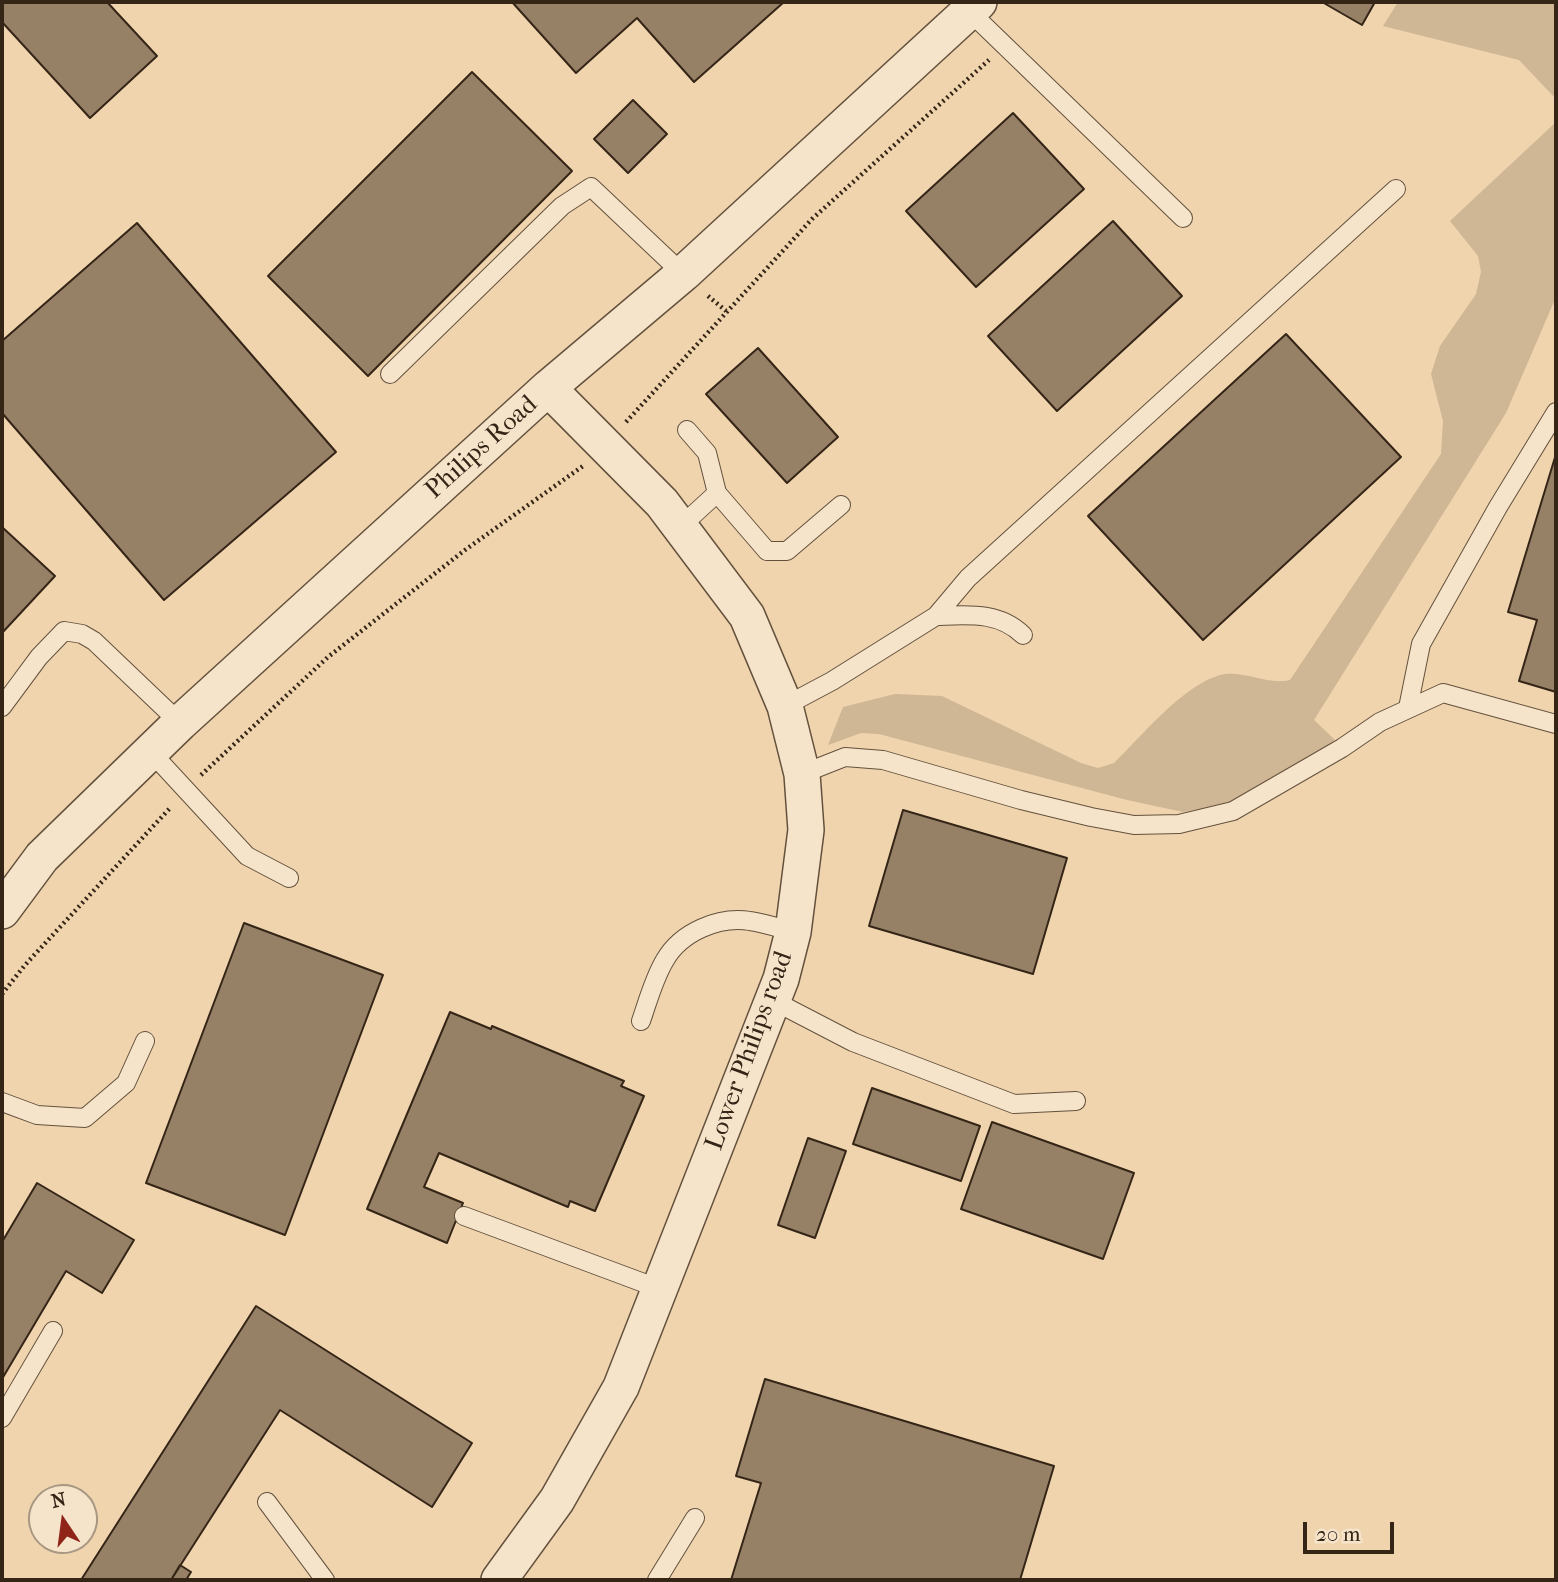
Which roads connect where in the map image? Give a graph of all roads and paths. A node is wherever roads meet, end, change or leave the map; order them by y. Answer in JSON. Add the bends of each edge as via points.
{"nodes":[{"id":1,"x":974,"y":6,"type":"edge"},
{"id":2,"x":1004,"y":46,"type":"junction"},
{"id":3,"x":1396,"y":189,"type":"dead end"},
{"id":4,"x":1183,"y":218,"type":"dead end"},
{"id":5,"x":682,"y":274,"type":"junction"},
{"id":6,"x":390,"y":374,"type":"dead end"},
{"id":7,"x":548,"y":388,"type":"junction"},
{"id":8,"x":1556,"y":412,"type":"edge"},
{"id":9,"x":619,"y":430,"type":"dead end"},
{"id":10,"x":687,"y":430,"type":"dead end"},
{"id":11,"x":588,"y":462,"type":"dead end"},
{"id":12,"x":717,"y":493,"type":"junction"},
{"id":13,"x":841,"y":505,"type":"dead end"},
{"id":14,"x":680,"y":527,"type":"junction"},
{"id":15,"x":936,"y":616,"type":"junction"},
{"id":16,"x":1023,"y":635,"type":"dead end"},
{"id":17,"x":785,"y":706,"type":"junction"},
{"id":18,"x":2,"y":707,"type":"edge"},
{"id":19,"x":1408,"y":708,"type":"junction"},
{"id":20,"x":180,"y":723,"type":"junction"},
{"id":21,"x":1556,"y":724,"type":"edge"},
{"id":22,"x":150,"y":751,"type":"junction"},
{"id":23,"x":802,"y":774,"type":"junction"},
{"id":24,"x":198,"y":778,"type":"dead end"},
{"id":25,"x":177,"y":800,"type":"dead end"},
{"id":26,"x":289,"y":878,"type":"dead end"},
{"id":27,"x":2,"y":911,"type":"edge"},
{"id":28,"x":793,"y":932,"type":"junction"},
{"id":29,"x":2,"y":994,"type":"edge"},
{"id":30,"x":772,"y":1000,"type":"junction"},
{"id":31,"x":641,"y":1021,"type":"dead end"},
{"id":32,"x":145,"y":1041,"type":"dead end"},
{"id":33,"x":1076,"y":1101,"type":"dead end"},
{"id":34,"x":2,"y":1102,"type":"edge"},
{"id":35,"x":464,"y":1216,"type":"dead end"},
{"id":36,"x":660,"y":1289,"type":"junction"},
{"id":37,"x":53,"y":1331,"type":"dead end"},
{"id":38,"x":2,"y":1418,"type":"edge"},
{"id":39,"x":267,"y":1502,"type":"dead end"},
{"id":40,"x":695,"y":1518,"type":"dead end"},
{"id":41,"x":326,"y":1580,"type":"edge"},
{"id":42,"x":499,"y":1580,"type":"edge"},
{"id":43,"x":657,"y":1580,"type":"edge"}],
"edges":[{"from":1,"to":2,"type":"lane"},
{"from":1,"to":5,"type":"street","name":"Philips Road"},
{"from":2,"to":4,"type":"lane"},
{"from":2,"to":9,"type":"path","via":[[811,219]]},
{"from":3,"to":15,"type":"lane","via":[[978,569]]},
{"from":5,"to":6,"type":"lane","via":[[592,187],[562,206]]},
{"from":5,"to":7,"type":"street","name":"Philips Road"},
{"from":7,"to":14,"type":"street","name":"Lower Philips road"},
{"from":7,"to":20,"type":"street","name":"Philips Road"},
{"from":8,"to":19,"type":"lane","via":[[1422,643]]},
{"from":10,"to":12,"type":"lane","via":[[707,453]]},
{"from":11,"to":24,"type":"path","via":[[328,657]]},
{"from":12,"to":13,"type":"lane","via":[[767,551],[787,551]]},
{"from":12,"to":14,"type":"lane"},
{"from":14,"to":17,"type":"street","name":"Lower Philips road","via":[[747,616]]},
{"from":15,"to":16,"type":"lane","via":[[986,615],[1014,626]]},
{"from":15,"to":17,"type":"lane"},
{"from":17,"to":23,"type":"street","name":"Lower Philips road"},
{"from":18,"to":20,"type":"lane","via":[[64,631],[94,641]]},
{"from":19,"to":21,"type":"lane","via":[[1443,693]]},
{"from":19,"to":23,"type":"lane","via":[[1233,811],[1179,824],[1134,825],[1091,817],[883,760],[845,757]]},
{"from":20,"to":22,"type":"street","name":"Philips Road"},
{"from":22,"to":26,"type":"lane","via":[[247,856]]},
{"from":22,"to":27,"type":"street","name":"Philips Road","via":[[41,857]]},
{"from":23,"to":28,"type":"street","name":"Lower Philips road","via":[[806,830]]},
{"from":25,"to":29,"type":"path"},
{"from":28,"to":30,"type":"street","name":"Lower Philips road"},
{"from":28,"to":31,"type":"lane","via":[[749,920],[700,929],[678,943],[664,961]]},
{"from":30,"to":33,"type":"lane","via":[[853,1042],[1014,1104]]},
{"from":30,"to":36,"type":"street","name":"Lower Philips road"},
{"from":32,"to":34,"type":"lane","via":[[126,1083],[85,1118],[37,1115]]},
{"from":35,"to":36,"type":"lane"},
{"from":36,"to":42,"type":"street","name":"Lower Philips road","via":[[621,1387],[557,1500]]},
{"from":37,"to":38,"type":"lane"},
{"from":39,"to":41,"type":"lane"},
{"from":40,"to":43,"type":"lane"}]}
